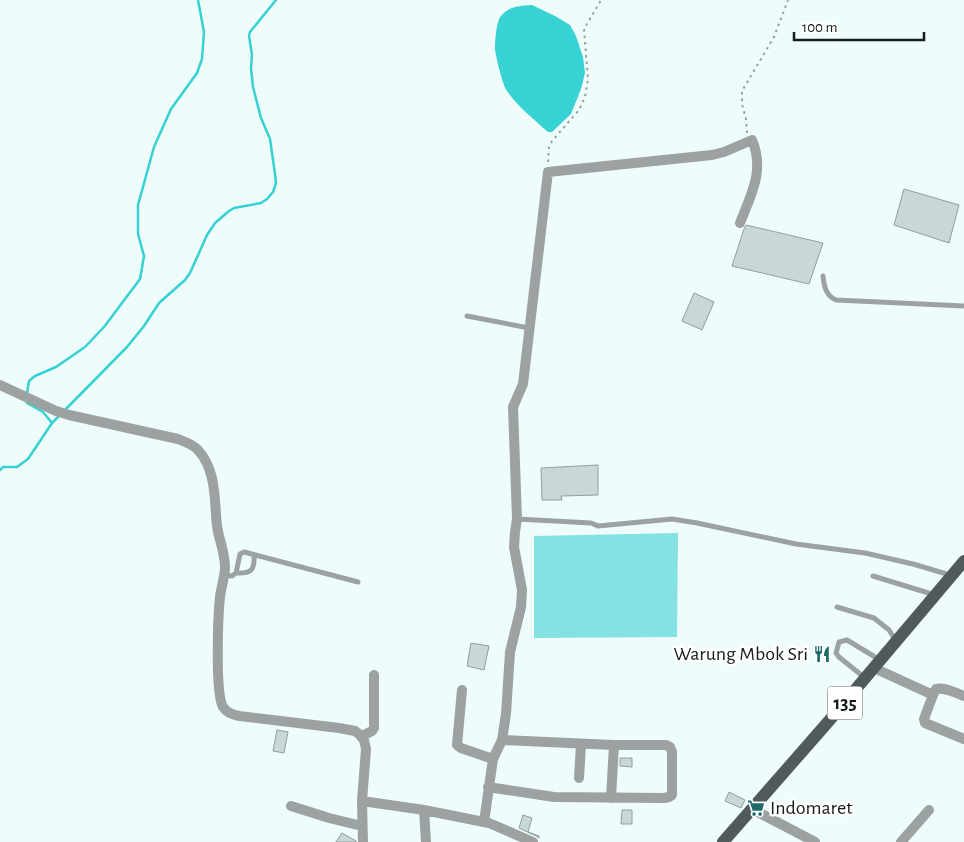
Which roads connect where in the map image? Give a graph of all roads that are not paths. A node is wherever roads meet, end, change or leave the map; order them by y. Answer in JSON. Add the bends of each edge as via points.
{"nodes":[{"id":1,"x":740,"y":223,"type":"dead end"},
{"id":2,"x":823,"y":276,"type":"dead end"},
{"id":3,"x":964,"y":306,"type":"edge"},
{"id":4,"x":467,"y":316,"type":"dead end"},
{"id":5,"x":529,"y":328,"type":"junction"},
{"id":6,"x":2,"y":386,"type":"edge"},
{"id":7,"x":517,"y":519,"type":"junction"},
{"id":8,"x":254,"y":555,"type":"junction"},
{"id":9,"x":964,"y":561,"type":"edge"},
{"id":10,"x":236,"y":572,"type":"junction"},
{"id":11,"x":224,"y":575,"type":"junction"},
{"id":12,"x":872,"y":576,"type":"dead end"},
{"id":13,"x":951,"y":576,"type":"junction"},
{"id":14,"x":358,"y":582,"type":"dead end"},
{"id":15,"x":935,"y":595,"type":"junction"},
{"id":16,"x":837,"y":608,"type":"dead end"},
{"id":17,"x":896,"y":641,"type":"junction"},
{"id":18,"x":877,"y":664,"type":"junction"},
{"id":19,"x":374,"y":675,"type":"dead end"},
{"id":20,"x":865,"y":678,"type":"junction"},
{"id":21,"x":462,"y":690,"type":"dead end"},
{"id":22,"x":933,"y":695,"type":"junction"},
{"id":23,"x":964,"y":696,"type":"edge"},
{"id":24,"x":362,"y":736,"type":"junction"},
{"id":25,"x":964,"y":739,"type":"edge"},
{"id":26,"x":502,"y":740,"type":"junction"},
{"id":27,"x":581,"y":744,"type":"junction"},
{"id":28,"x":614,"y":745,"type":"junction"},
{"id":29,"x":493,"y":759,"type":"junction"},
{"id":30,"x":579,"y":778,"type":"dead end"},
{"id":31,"x":488,"y":787,"type":"junction"},
{"id":32,"x":611,"y":798,"type":"junction"},
{"id":33,"x":362,"y":801,"type":"junction"},
{"id":34,"x":291,"y":806,"type":"dead end"},
{"id":35,"x":752,"y":809,"type":"junction"},
{"id":36,"x":424,"y":810,"type":"junction"},
{"id":37,"x":929,"y":810,"type":"dead end"},
{"id":38,"x":484,"y":822,"type":"junction"},
{"id":39,"x":362,"y":826,"type":"junction"},
{"id":40,"x":363,"y":842,"type":"edge"},
{"id":41,"x":426,"y":842,"type":"edge"},
{"id":42,"x":533,"y":842,"type":"edge"},
{"id":43,"x":723,"y":842,"type":"edge"},
{"id":44,"x":814,"y":842,"type":"edge"},
{"id":45,"x":901,"y":842,"type":"edge"}],
"edges":[{"from":1,"to":5,"type":"street","via":[[757,173],[757,155],[752,140],[712,154],[548,172]]},
{"from":2,"to":3,"type":"lane","via":[[828,295],[836,300]]},
{"from":4,"to":5,"type":"lane"},
{"from":5,"to":7,"type":"street","via":[[523,384],[513,407]]},
{"from":6,"to":11,"type":"street","via":[[56,411],[178,439],[198,449],[212,478]]},
{"from":7,"to":13,"type":"lane","via":[[598,526],[672,519],[796,544],[865,553]]},
{"from":7,"to":26,"type":"street","via":[[514,547],[522,590],[521,607],[510,652]]},
{"from":8,"to":10,"type":"lane","via":[[252,570]]},
{"from":8,"to":10,"type":"lane","via":[[240,554]]},
{"from":8,"to":14,"type":"lane"},
{"from":9,"to":13,"type":"main road","number":"135"},
{"from":10,"to":11,"type":"lane","via":[[232,576]]},
{"from":11,"to":24,"type":"street","via":[[218,638],[218,684],[223,708],[240,716],[355,731]]},
{"from":12,"to":15,"type":"lane"},
{"from":13,"to":15,"type":"main road","number":"135"},
{"from":15,"to":17,"type":"main road","number":"135"},
{"from":16,"to":17,"type":"lane","via":[[874,618],[889,630]]},
{"from":17,"to":18,"type":"main road","number":"135"},
{"from":18,"to":20,"type":"main road","number":"135"},
{"from":18,"to":20,"type":"lane","via":[[847,640],[839,642],[836,653]]},
{"from":18,"to":22,"type":"street"},
{"from":19,"to":24,"type":"street","via":[[374,728]]},
{"from":20,"to":35,"type":"main road","number":"135"},
{"from":21,"to":29,"type":"street","via":[[457,745]]},
{"from":22,"to":23,"type":"street","via":[[936,689],[944,688]]},
{"from":22,"to":25,"type":"street","via":[[925,723]]},
{"from":24,"to":33,"type":"street","via":[[366,749]]},
{"from":26,"to":27,"type":"street"},
{"from":26,"to":29,"type":"street"},
{"from":27,"to":28,"type":"street"},
{"from":27,"to":30,"type":"street"},
{"from":28,"to":32,"type":"street"},
{"from":28,"to":32,"type":"street","via":[[670,747],[672,795],[664,798]]},
{"from":29,"to":31,"type":"street"},
{"from":31,"to":32,"type":"street","via":[[554,797]]},
{"from":31,"to":38,"type":"street"},
{"from":33,"to":36,"type":"street"},
{"from":33,"to":39,"type":"street"},
{"from":34,"to":39,"type":"street"},
{"from":35,"to":43,"type":"main road","number":"135"},
{"from":35,"to":44,"type":"street"},
{"from":36,"to":38,"type":"street"},
{"from":36,"to":41,"type":"street"},
{"from":37,"to":45,"type":"street"},
{"from":38,"to":42,"type":"street"},
{"from":39,"to":40,"type":"street"}]}
